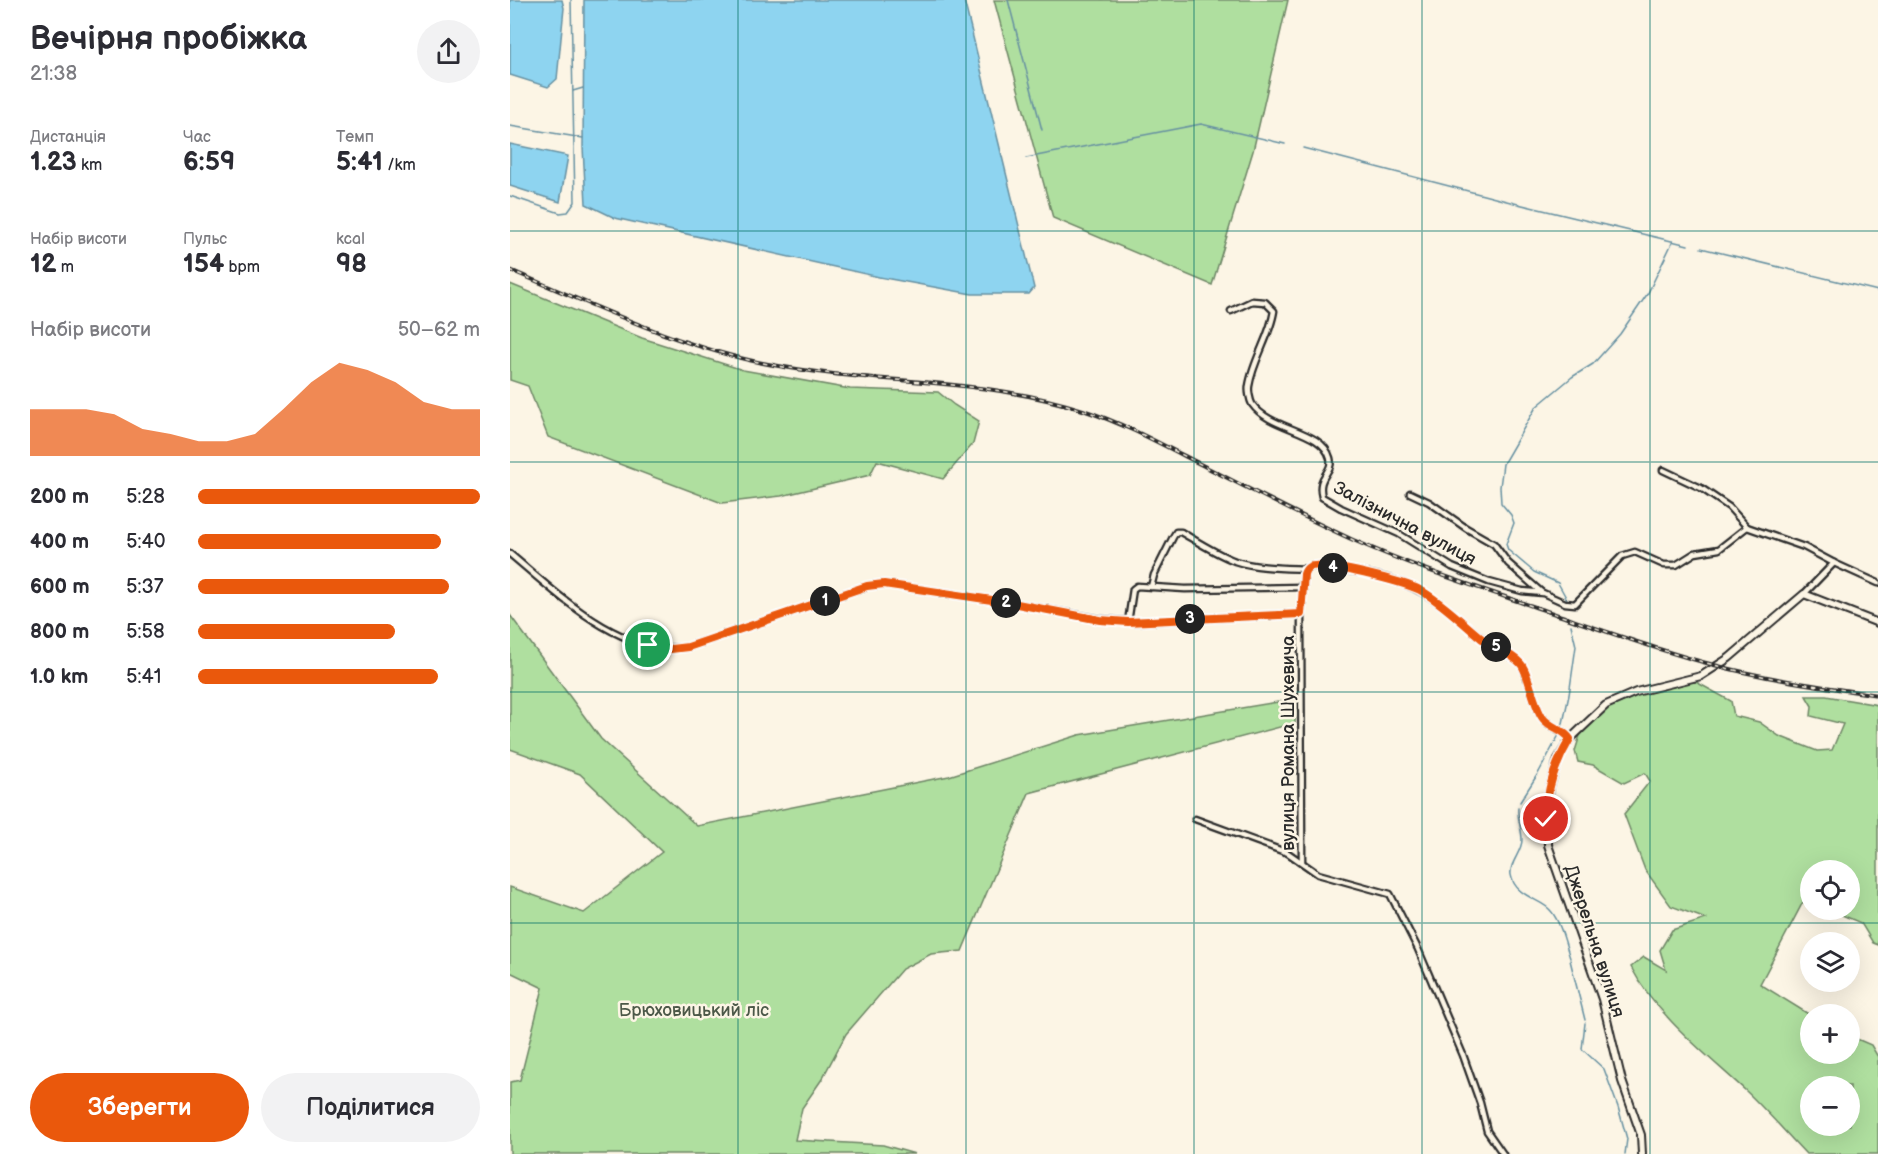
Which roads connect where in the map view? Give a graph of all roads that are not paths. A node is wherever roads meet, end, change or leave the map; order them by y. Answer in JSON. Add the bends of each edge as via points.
{"nodes":[{"id":1,"x":1231,"y":311,"type":"dead end"},
{"id":2,"x":1663,"y":470,"type":"dead end"},
{"id":3,"x":1410,"y":493,"type":"dead end"},
{"id":4,"x":1747,"y":527,"type":"junction"},
{"id":5,"x":510,"y":555,"type":"edge"},
{"id":6,"x":1834,"y":563,"type":"junction"},
{"id":7,"x":1306,"y":569,"type":"junction"},
{"id":8,"x":1878,"y":582,"type":"edge"},
{"id":9,"x":1151,"y":587,"type":"junction"},
{"id":10,"x":1303,"y":587,"type":"junction"},
{"id":11,"x":1543,"y":593,"type":"junction"},
{"id":12,"x":1804,"y":594,"type":"junction"},
{"id":13,"x":1301,"y":614,"type":"junction"},
{"id":14,"x":1128,"y":622,"type":"junction"},
{"id":15,"x":1878,"y":623,"type":"edge"},
{"id":16,"x":1568,"y":736,"type":"junction"},
{"id":17,"x":1195,"y":819,"type":"dead end"},
{"id":18,"x":1302,"y":862,"type":"junction"},
{"id":19,"x":1503,"y":1154,"type":"edge"},
{"id":20,"x":1642,"y":1154,"type":"edge"}],
"edges":[{"from":1,"to":11,"type":"street","name":"Залізнична вулиця","via":[[1252,301],[1265,302],[1274,311],[1248,387],[1251,402],[1269,420],[1323,445],[1330,467],[1319,486],[1322,497],[1399,534],[1452,567],[1490,582]]},
{"from":2,"to":4,"type":"street","via":[[1710,494]]},
{"from":3,"to":11,"type":"street","name":"Залізнична вулиця","via":[[1494,544],[1508,563]]},
{"from":4,"to":6,"type":"street","via":[[1804,547]]},
{"from":4,"to":11,"type":"street","name":"Залізнична вулиця","via":[[1719,549],[1695,553],[1676,565],[1628,553],[1575,603]]},
{"from":5,"to":14,"type":"street","via":[[601,625],[648,645],[671,649],[688,647],[867,586],[884,584]]},
{"from":6,"to":8,"type":"street"},
{"from":6,"to":12,"type":"street","name":"Джерельна вулиця"},
{"from":7,"to":9,"type":"street","via":[[1235,561],[1176,532]]},
{"from":7,"to":10,"type":"street","name":"вулиця Романа Шухевича"},
{"from":7,"to":16,"type":"street","via":[[1316,566],[1347,570],[1421,591],[1482,639],[1519,662],[1540,716]]},
{"from":9,"to":10,"type":"street"},
{"from":9,"to":14,"type":"street","via":[[1133,589]]},
{"from":10,"to":13,"type":"street","name":"вулиця Романа Шухевича"},
{"from":12,"to":15,"type":"street"},
{"from":12,"to":16,"type":"street","name":"Джерельна вулиця","via":[[1729,658],[1701,676],[1611,702]]},
{"from":13,"to":14,"type":"street"},
{"from":13,"to":18,"type":"street","name":"вулиця Романа Шухевича"},
{"from":16,"to":20,"type":"street","name":"Джерельна вулиця","via":[[1550,787],[1546,810],[1548,844],[1602,999],[1622,1081],[1641,1135]]},
{"from":17,"to":18,"type":"street","via":[[1281,850]]},
{"from":18,"to":19,"type":"street","name":"вулиця Романа Шухевича","via":[[1318,874],[1390,894],[1463,1055],[1487,1131]]}]}
